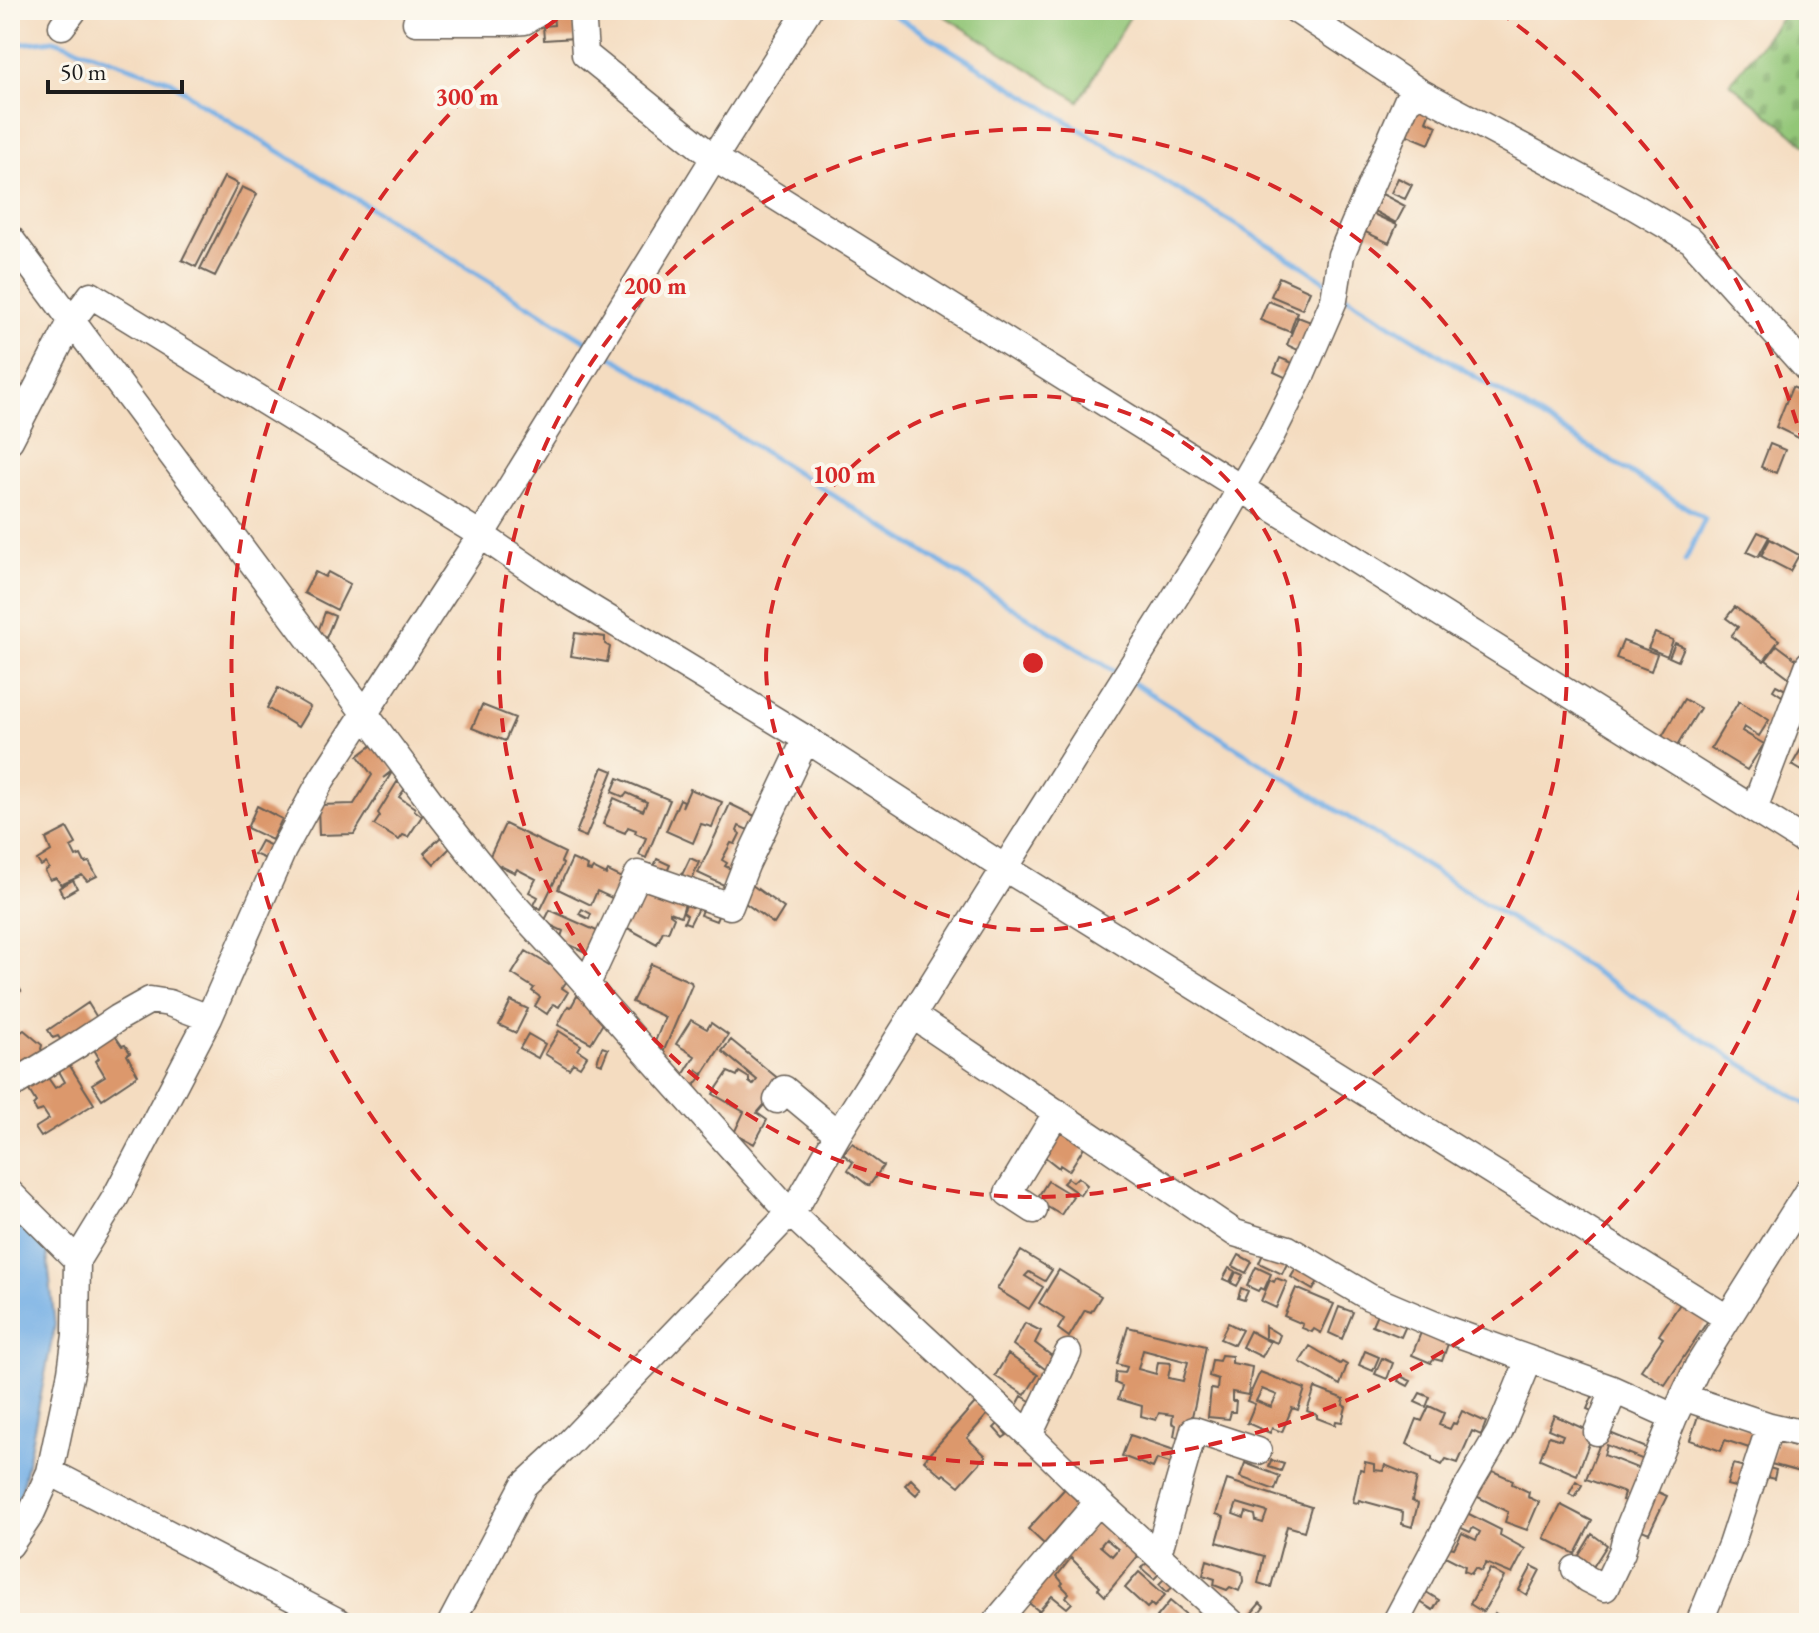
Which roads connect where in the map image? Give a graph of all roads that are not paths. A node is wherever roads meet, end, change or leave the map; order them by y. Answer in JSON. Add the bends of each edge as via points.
{"nodes":[{"id":1,"x":543,"y":10,"type":"edge"},
{"id":2,"x":582,"y":10,"type":"edge"},
{"id":3,"x":808,"y":10,"type":"edge"},
{"id":4,"x":1296,"y":10,"type":"edge"},
{"id":5,"x":416,"y":22,"type":"dead end"},
{"id":6,"x":1420,"y":92,"type":"junction"},
{"id":7,"x":714,"y":158,"type":"junction"},
{"id":8,"x":10,"y":238,"type":"edge"},
{"id":9,"x":72,"y":320,"type":"junction"},
{"id":10,"x":1809,"y":371,"type":"edge"},
{"id":11,"x":10,"y":440,"type":"edge"},
{"id":12,"x":1241,"y":489,"type":"junction"},
{"id":13,"x":481,"y":535,"type":"junction"},
{"id":14,"x":1809,"y":664,"type":"edge"},
{"id":15,"x":366,"y":713,"type":"junction"},
{"id":16,"x":806,"y":739,"type":"junction"},
{"id":17,"x":1754,"y":809,"type":"junction"},
{"id":18,"x":1809,"y":844,"type":"edge"},
{"id":19,"x":1005,"y":868,"type":"junction"},
{"id":20,"x":587,"y":984,"type":"junction"},
{"id":21,"x":912,"y":1015,"type":"junction"},
{"id":22,"x":209,"y":1018,"type":"junction"},
{"id":23,"x":10,"y":1086,"type":"edge"},
{"id":24,"x":777,"y":1100,"type":"dead end"},
{"id":25,"x":1057,"y":1112,"type":"junction"},
{"id":26,"x":838,"y":1134,"type":"junction"},
{"id":27,"x":1809,"y":1189,"type":"edge"},
{"id":28,"x":10,"y":1193,"type":"edge"},
{"id":29,"x":1034,"y":1210,"type":"dead end"},
{"id":30,"x":790,"y":1213,"type":"junction"},
{"id":31,"x":77,"y":1260,"type":"junction"},
{"id":32,"x":1727,"y":1318,"type":"junction"},
{"id":33,"x":1068,"y":1353,"type":"dead end"},
{"id":34,"x":1529,"y":1360,"type":"junction"},
{"id":35,"x":1614,"y":1391,"type":"junction"},
{"id":36,"x":1678,"y":1407,"type":"junction"},
{"id":37,"x":1770,"y":1426,"type":"junction"},
{"id":38,"x":1597,"y":1432,"type":"dead end"},
{"id":39,"x":1029,"y":1435,"type":"junction"},
{"id":40,"x":1809,"y":1435,"type":"edge"},
{"id":41,"x":1258,"y":1451,"type":"dead end"},
{"id":42,"x":50,"y":1472,"type":"junction"},
{"id":43,"x":1098,"y":1502,"type":"junction"},
{"id":44,"x":10,"y":1545,"type":"edge"},
{"id":45,"x":1158,"y":1554,"type":"junction"},
{"id":46,"x":1575,"y":1569,"type":"dead end"},
{"id":47,"x":341,"y":1623,"type":"edge"},
{"id":48,"x":451,"y":1623,"type":"edge"},
{"id":49,"x":995,"y":1623,"type":"edge"},
{"id":50,"x":1232,"y":1623,"type":"edge"},
{"id":51,"x":1395,"y":1623,"type":"edge"},
{"id":52,"x":1699,"y":1623,"type":"edge"}],
"edges":[{"from":1,"to":5,"type":"street","via":[[525,21]]},
{"from":2,"to":7,"type":"street","via":[[585,54]]},
{"from":3,"to":7,"type":"street"},
{"from":4,"to":6,"type":"street"},
{"from":6,"to":10,"type":"street","via":[[1691,240]]},
{"from":6,"to":12,"type":"street","via":[[1407,101],[1341,255],[1334,300],[1302,374]]},
{"from":7,"to":12,"type":"street"},
{"from":7,"to":13,"type":"street"},
{"from":8,"to":9,"type":"street"},
{"from":9,"to":11,"type":"street"},
{"from":9,"to":13,"type":"street","via":[[91,295]]},
{"from":9,"to":15,"type":"street"},
{"from":12,"to":17,"type":"street"},
{"from":12,"to":19,"type":"street"},
{"from":13,"to":15,"type":"street"},
{"from":13,"to":16,"type":"street","via":[[561,590]]},
{"from":14,"to":17,"type":"street"},
{"from":15,"to":20,"type":"street","via":[[482,868]]},
{"from":15,"to":22,"type":"street","via":[[283,850]]},
{"from":16,"to":19,"type":"street"},
{"from":16,"to":20,"type":"street","via":[[730,906],[638,874]]},
{"from":17,"to":18,"type":"street"},
{"from":19,"to":21,"type":"street"},
{"from":19,"to":32,"type":"street"},
{"from":20,"to":30,"type":"street"},
{"from":21,"to":25,"type":"street"},
{"from":21,"to":26,"type":"street"},
{"from":22,"to":23,"type":"street","via":[[150,1000]]},
{"from":22,"to":31,"type":"street"},
{"from":24,"to":26,"type":"street","via":[[784,1089]]},
{"from":25,"to":29,"type":"street","via":[[1008,1193]]},
{"from":25,"to":34,"type":"street","via":[[1235,1233],[1288,1249],[1369,1297]]},
{"from":26,"to":30,"type":"street"},
{"from":27,"to":32,"type":"street"},
{"from":28,"to":31,"type":"street"},
{"from":30,"to":39,"type":"street"},
{"from":30,"to":48,"type":"street","via":[[524,1485]]},
{"from":31,"to":42,"type":"street","via":[[76,1335]]},
{"from":32,"to":36,"type":"street"},
{"from":33,"to":39,"type":"street"},
{"from":34,"to":35,"type":"street"},
{"from":34,"to":51,"type":"street","via":[[1499,1433]]},
{"from":35,"to":36,"type":"street"},
{"from":35,"to":38,"type":"street"},
{"from":36,"to":37,"type":"street"},
{"from":36,"to":46,"type":"street","via":[[1605,1588]]},
{"from":37,"to":40,"type":"street"},
{"from":37,"to":52,"type":"street"},
{"from":39,"to":43,"type":"street"},
{"from":41,"to":45,"type":"street","via":[[1194,1430]]},
{"from":42,"to":44,"type":"street"},
{"from":42,"to":47,"type":"street"},
{"from":43,"to":45,"type":"street"},
{"from":43,"to":49,"type":"street"},
{"from":45,"to":50,"type":"street"}]}
